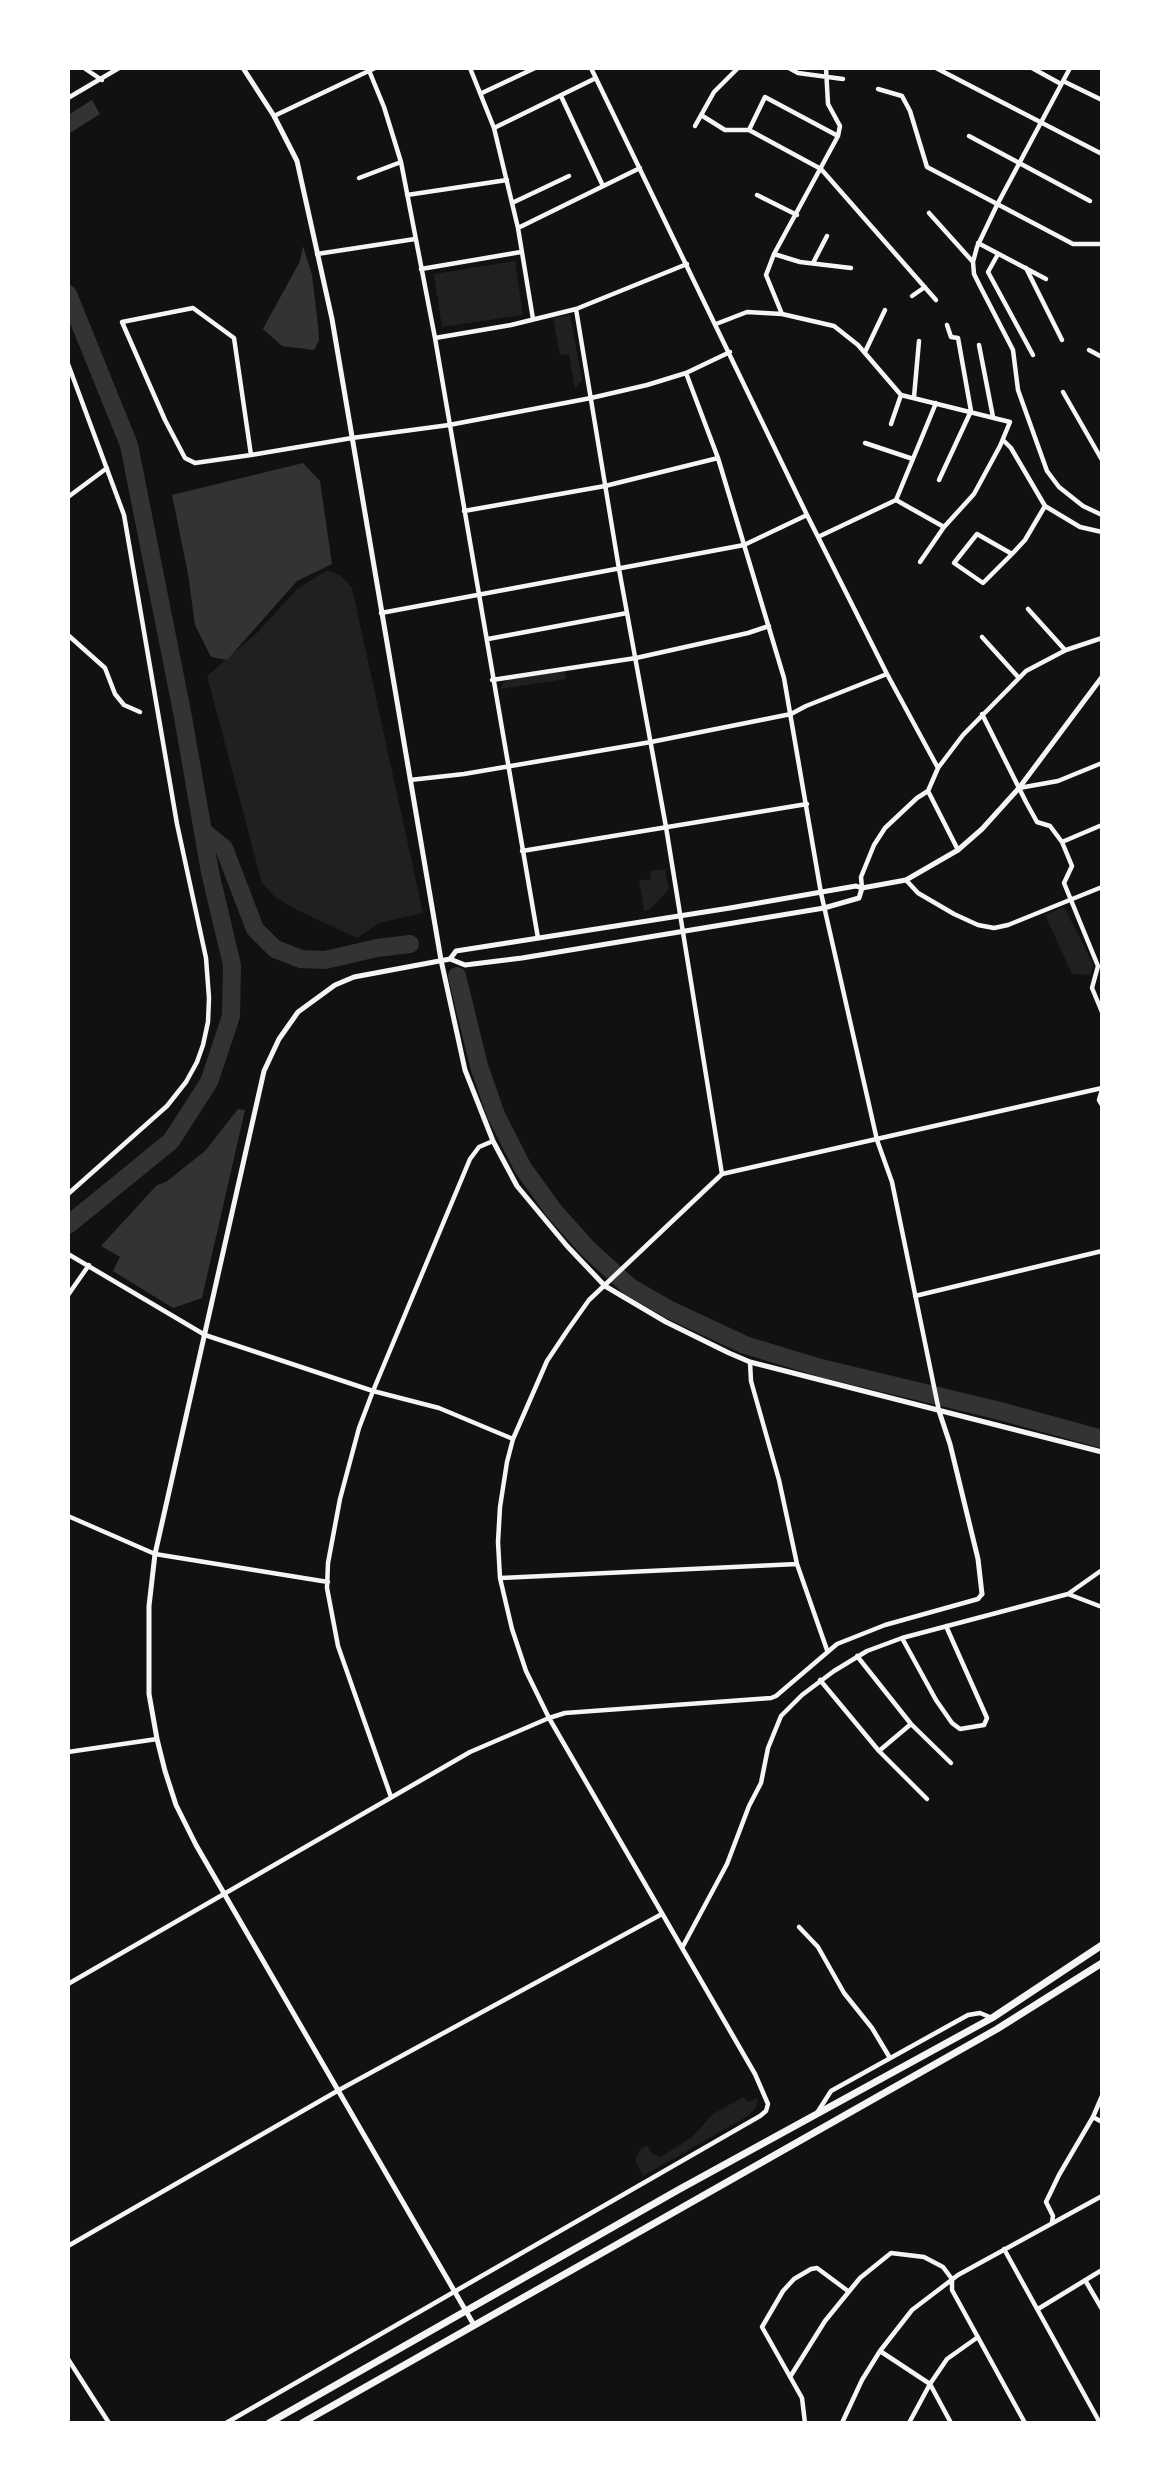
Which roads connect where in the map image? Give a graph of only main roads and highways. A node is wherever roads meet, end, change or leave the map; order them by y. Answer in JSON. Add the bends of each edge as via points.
{"nodes":[{"id":1,"x":1102,"y":1945,"type":"edge"},
{"id":2,"x":1102,"y":1963,"type":"edge"},
{"id":3,"x":269,"y":2423,"type":"edge"},
{"id":4,"x":302,"y":2423,"type":"edge"}],
"edges":[{"from":1,"to":3,"type":"highway","via":[[992,2018]]},
{"from":2,"to":4,"type":"highway","via":[[997,2029]]}]}
